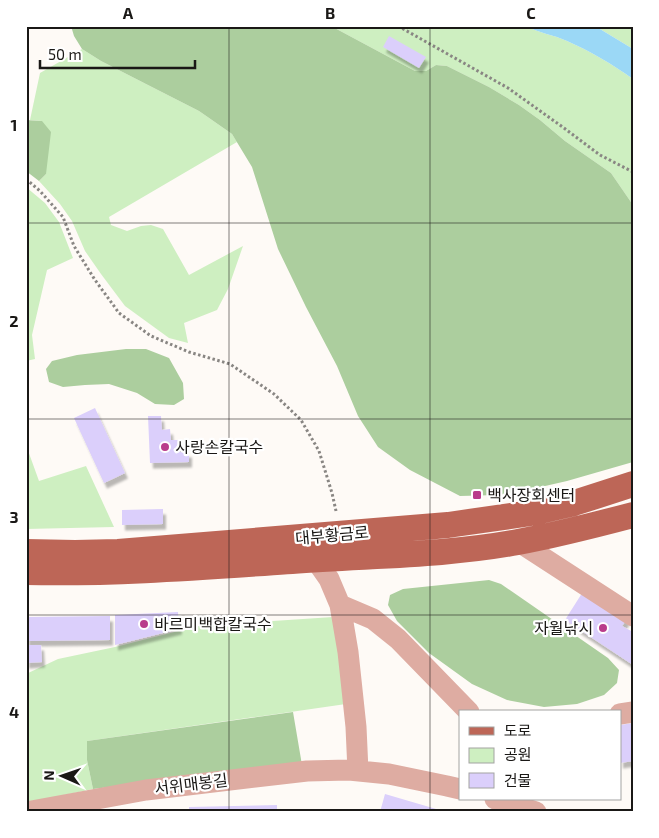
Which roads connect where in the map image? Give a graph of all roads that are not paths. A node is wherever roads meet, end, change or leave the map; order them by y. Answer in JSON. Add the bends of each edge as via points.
{"nodes":[{"id":1,"x":633,"y":484,"type":"edge"},
{"id":2,"x":633,"y":515,"type":"edge"},
{"id":3,"x":519,"y":542,"type":"junction"},
{"id":4,"x":26,"y":552,"type":"edge"},
{"id":5,"x":315,"y":559,"type":"junction"},
{"id":6,"x":26,"y":572,"type":"edge"},
{"id":7,"x":340,"y":605,"type":"junction"},
{"id":8,"x":633,"y":616,"type":"edge"},
{"id":9,"x":467,"y":710,"type":"edge"},
{"id":10,"x":358,"y":771,"type":"junction"},
{"id":11,"x":459,"y":790,"type":"edge"},
{"id":12,"x":500,"y":800,"type":"edge"},
{"id":13,"x":532,"y":807,"type":"edge"},
{"id":14,"x":26,"y":812,"type":"edge"}],
"edges":[{"from":1,"to":4,"type":"main road","name":"대부황금로","via":[[531,513],[448,525],[118,552]]},
{"from":2,"to":3,"type":"main road","name":"대부황금로"},
{"from":3,"to":5,"type":"main road","name":"대부황금로","via":[[389,556]]},
{"from":3,"to":8,"type":"lane"},
{"from":5,"to":6,"type":"main road","name":"대부황금로","via":[[125,571]]},
{"from":5,"to":7,"type":"lane","via":[[329,579]]},
{"from":7,"to":9,"type":"lane","via":[[380,624]]},
{"from":7,"to":10,"type":"lane","via":[[348,652]]},
{"from":10,"to":11,"type":"lane","name":"서위매봉길","via":[[389,774]]},
{"from":10,"to":14,"type":"lane","name":"서위매봉길","via":[[307,771],[146,790]]},
{"from":12,"to":13,"type":"lane"}]}
